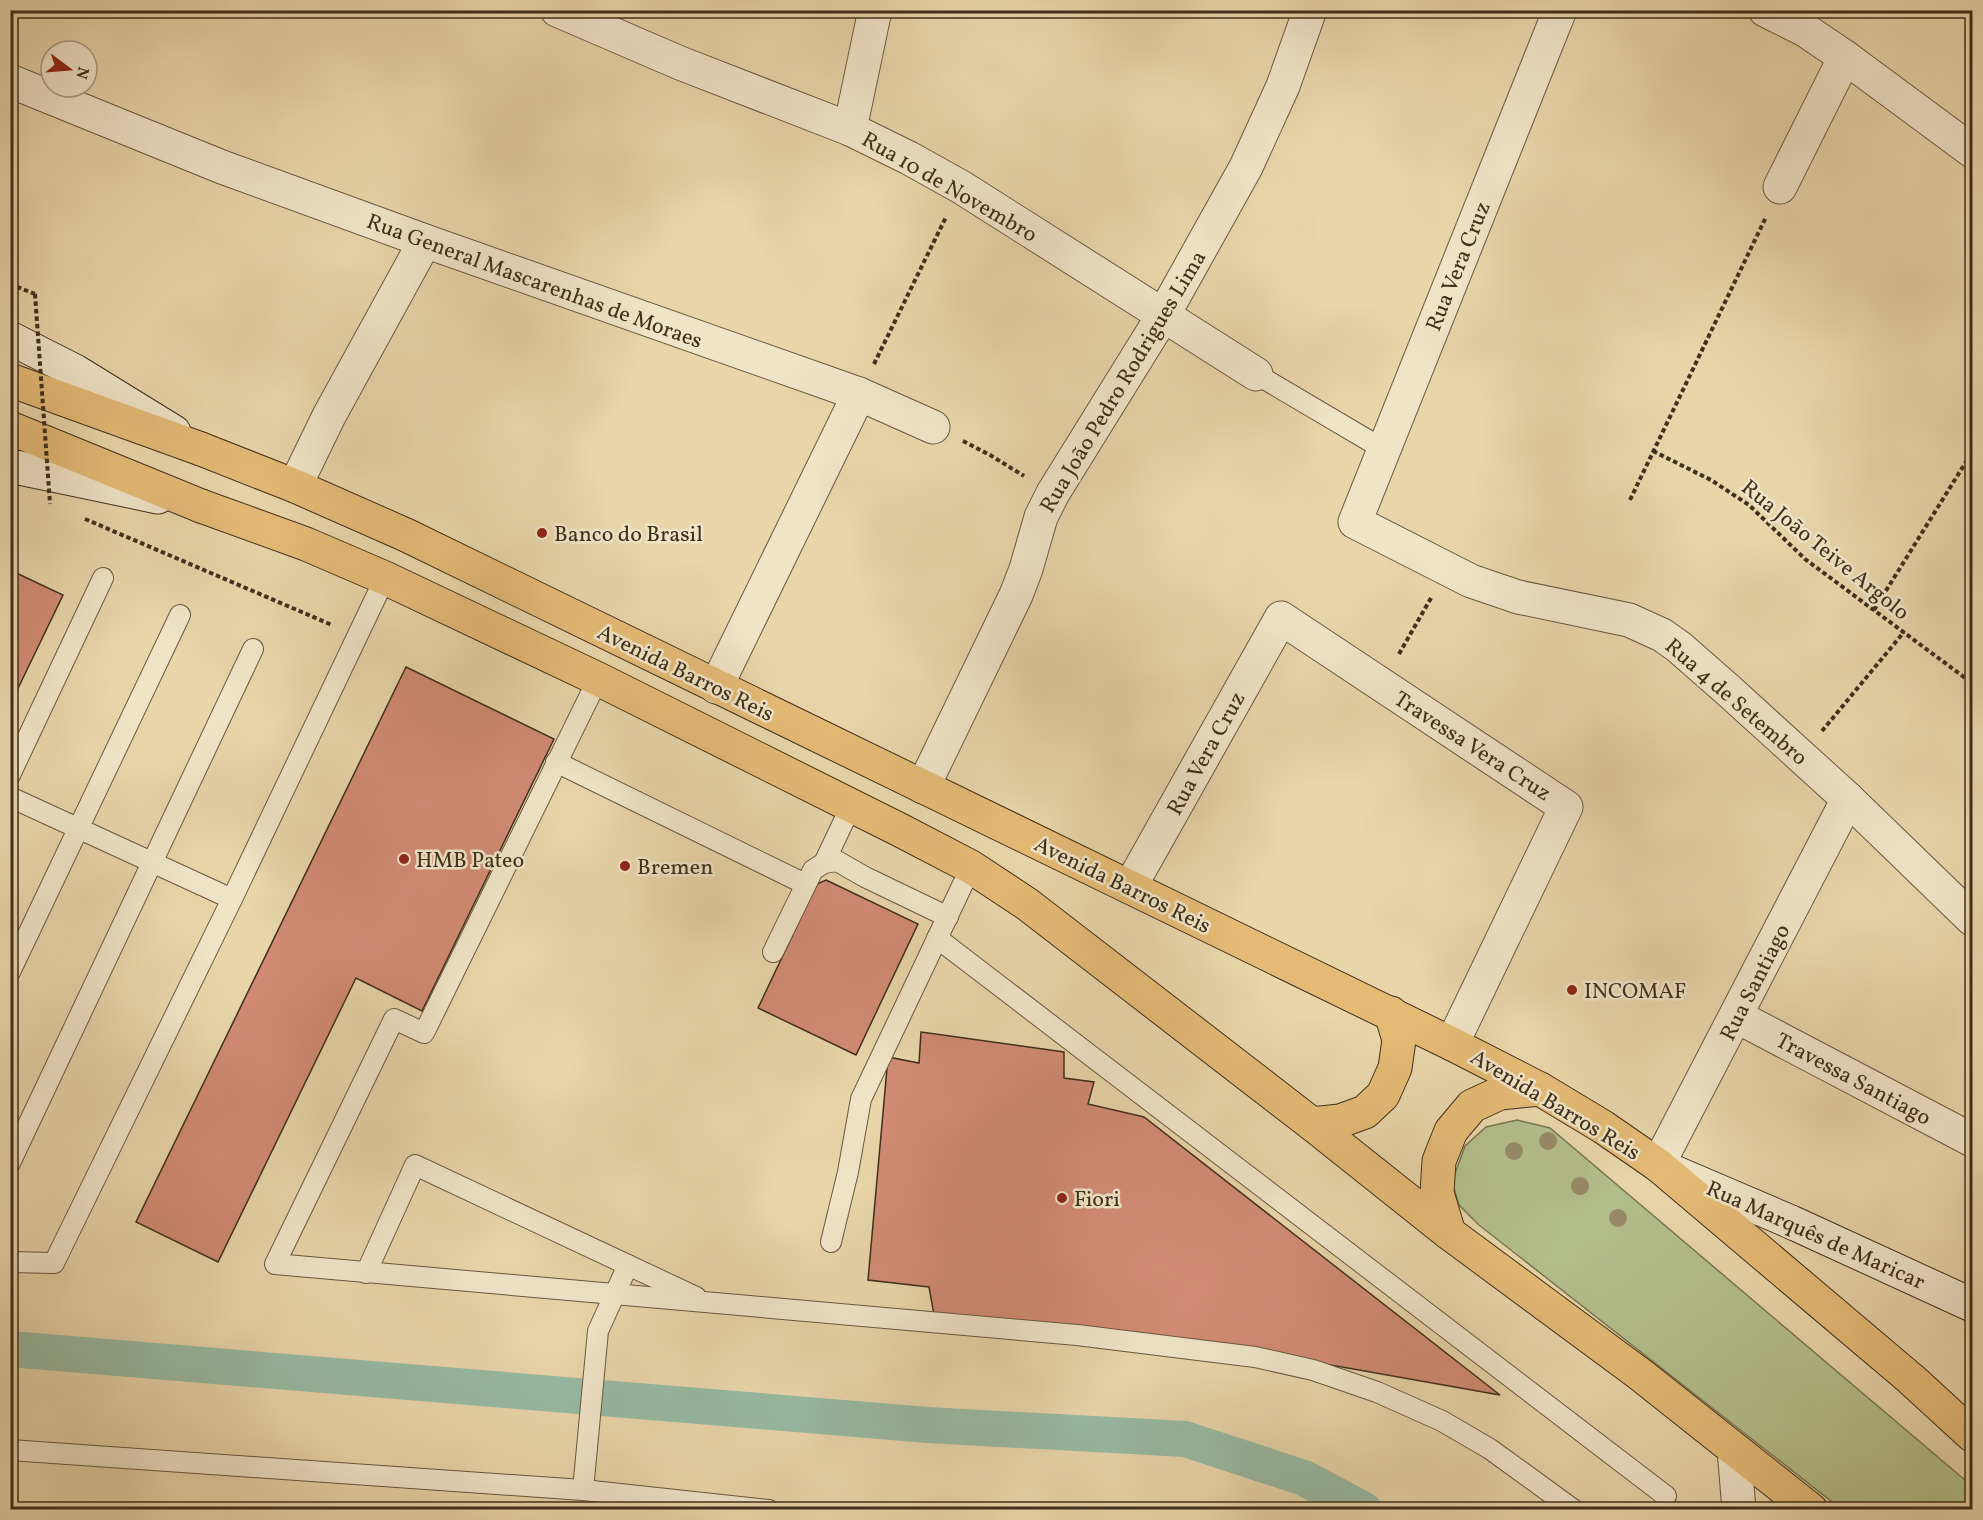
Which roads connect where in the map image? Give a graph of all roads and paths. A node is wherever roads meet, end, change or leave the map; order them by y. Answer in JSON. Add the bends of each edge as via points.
{"nodes":[{"id":1,"x":557,"y":10,"type":"edge"},
{"id":2,"x":875,"y":10,"type":"edge"},
{"id":3,"x":1310,"y":10,"type":"edge"},
{"id":4,"x":1560,"y":10,"type":"edge"},
{"id":5,"x":1765,"y":10,"type":"edge"},
{"id":6,"x":1845,"y":57,"type":"junction"},
{"id":7,"x":10,"y":81,"type":"edge"},
{"id":8,"x":850,"y":129,"type":"junction"},
{"id":9,"x":1972,"y":151,"type":"edge"},
{"id":10,"x":961,"y":187,"type":"junction"},
{"id":11,"x":1780,"y":187,"type":"joint"},
{"id":12,"x":424,"y":241,"type":"junction"},
{"id":13,"x":10,"y":284,"type":"edge"},
{"id":14,"x":1164,"y":314,"type":"junction"},
{"id":15,"x":10,"y":338,"type":"edge"},
{"id":16,"x":1256,"y":374,"type":"joint"},
{"id":17,"x":10,"y":380,"type":"edge"},
{"id":18,"x":859,"y":394,"type":"junction"},
{"id":19,"x":933,"y":427,"type":"joint"},
{"id":20,"x":10,"y":428,"type":"edge"},
{"id":21,"x":201,"y":449,"type":"junction"},
{"id":22,"x":1383,"y":449,"type":"junction"},
{"id":23,"x":1653,"y":451,"type":"junction"},
{"id":24,"x":1969,"y":457,"type":"dead end"},
{"id":25,"x":10,"y":466,"type":"edge"},
{"id":26,"x":295,"y":486,"type":"junction"},
{"id":27,"x":1053,"y":493,"type":"junction"},
{"id":28,"x":1630,"y":500,"type":"dead end"},
{"id":29,"x":201,"y":506,"type":"junction"},
{"id":30,"x":61,"y":508,"type":"dead end"},
{"id":31,"x":82,"y":518,"type":"dead end"},
{"id":32,"x":1355,"y":522,"type":"joint"},
{"id":33,"x":1447,"y":569,"type":"junction"},
{"id":34,"x":104,"y":578,"type":"dead end"},
{"id":35,"x":385,"y":578,"type":"junction"},
{"id":36,"x":1874,"y":610,"type":"junction"},
{"id":37,"x":180,"y":615,"type":"dead end"},
{"id":38,"x":1281,"y":618,"type":"joint"},
{"id":39,"x":317,"y":619,"type":"dead end"},
{"id":40,"x":1904,"y":632,"type":"junction"},
{"id":41,"x":253,"y":649,"type":"dead end"},
{"id":42,"x":598,"y":679,"type":"junction"},
{"id":43,"x":1972,"y":683,"type":"edge"},
{"id":44,"x":1382,"y":685,"type":"junction"},
{"id":45,"x":716,"y":687,"type":"junction"},
{"id":46,"x":1801,"y":756,"type":"junction"},
{"id":47,"x":556,"y":762,"type":"junction"},
{"id":48,"x":10,"y":775,"type":"edge"},
{"id":49,"x":923,"y":787,"type":"junction"},
{"id":50,"x":10,"y":797,"type":"edge"},
{"id":51,"x":1848,"y":800,"type":"junction"},
{"id":52,"x":851,"y":806,"type":"junction"},
{"id":53,"x":77,"y":829,"type":"junction"},
{"id":54,"x":151,"y":863,"type":"junction"},
{"id":55,"x":824,"y":863,"type":"junction"},
{"id":56,"x":971,"y":867,"type":"junction"},
{"id":57,"x":805,"y":884,"type":"junction"},
{"id":58,"x":1130,"y":887,"type":"junction"},
{"id":59,"x":232,"y":900,"type":"junction"},
{"id":60,"x":948,"y":917,"type":"junction"},
{"id":61,"x":1972,"y":919,"type":"edge"},
{"id":62,"x":937,"y":938,"type":"junction"},
{"id":63,"x":773,"y":952,"type":"dead end"},
{"id":64,"x":10,"y":972,"type":"edge"},
{"id":65,"x":1390,"y":1013,"type":"junction"},
{"id":66,"x":1736,"y":1016,"type":"junction"},
{"id":67,"x":1452,"y":1044,"type":"junction"},
{"id":68,"x":1540,"y":1089,"type":"junction"},
{"id":69,"x":1312,"y":1124,"type":"junction"},
{"id":70,"x":1972,"y":1140,"type":"edge"},
{"id":71,"x":10,"y":1163,"type":"edge"},
{"id":72,"x":1658,"y":1165,"type":"junction"},
{"id":73,"x":1449,"y":1233,"type":"junction"},
{"id":74,"x":831,"y":1242,"type":"dead end"},
{"id":75,"x":10,"y":1262,"type":"edge"},
{"id":76,"x":628,"y":1265,"type":"junction"},
{"id":77,"x":366,"y":1273,"type":"junction"},
{"id":78,"x":615,"y":1295,"type":"junction"},
{"id":79,"x":706,"y":1302,"type":"junction"},
{"id":80,"x":1972,"y":1305,"type":"edge"},
{"id":81,"x":1972,"y":1435,"type":"edge"},
{"id":82,"x":10,"y":1449,"type":"edge"},
{"id":83,"x":1734,"y":1449,"type":"junction"},
{"id":84,"x":583,"y":1490,"type":"junction"},
{"id":85,"x":1666,"y":1496,"type":"dead end"},
{"id":86,"x":769,"y":1509,"type":"edge"},
{"id":87,"x":1574,"y":1509,"type":"edge"},
{"id":88,"x":1739,"y":1509,"type":"edge"},
{"id":89,"x":1811,"y":1509,"type":"edge"}],
"edges":[{"from":1,"to":8,"type":"street","name":"Rua 10 de Novembro"},
{"from":2,"to":8,"type":"street"},
{"from":3,"to":14,"type":"street","name":"Rua João Pedro Rodrigues Lima","via":[[1283,86],[1246,167]]},
{"from":4,"to":22,"type":"street","name":"Rua Vera Cruz"},
{"from":5,"to":6,"type":"street","via":[[1805,30]]},
{"from":6,"to":9,"type":"street"},
{"from":6,"to":11,"type":"street"},
{"from":7,"to":12,"type":"street","name":"Rua General Mascarenhas de Moraes","via":[[222,167]]},
{"from":8,"to":10,"type":"street","name":"Rua 10 de Novembro"},
{"from":10,"to":14,"type":"street","name":"Rua 10 de Novembro"},
{"from":10,"to":18,"type":"path"},
{"from":11,"to":23,"type":"path"},
{"from":12,"to":18,"type":"street","name":"Rua General Mascarenhas de Moraes"},
{"from":12,"to":26,"type":"street"},
{"from":13,"to":30,"type":"path","bridge":true,"via":[[35,294],[50,504]]},
{"from":14,"to":16,"type":"street","name":"Rua 10 de Novembro"},
{"from":14,"to":27,"type":"street","name":"Rua João Pedro Rodrigues Lima"},
{"from":15,"to":21,"type":"street","name":"Avenida Barros Reis","via":[[75,371]]},
{"from":16,"to":22,"type":"lane"},
{"from":17,"to":21,"type":"main road","name":"Avenida Barros Reis"},
{"from":18,"to":19,"type":"street","name":"Rua General Mascarenhas de Moraes"},
{"from":18,"to":45,"type":"street"},
{"from":19,"to":27,"type":"path"},
{"from":20,"to":29,"type":"main road","name":"Avenida Barros Reis"},
{"from":21,"to":26,"type":"main road","name":"Avenida Barros Reis"},
{"from":22,"to":32,"type":"street","name":"Rua Vera Cruz"},
{"from":23,"to":28,"type":"path"},
{"from":23,"to":36,"type":"path","name":"Rua João Teive Argolo","via":[[1711,480],[1749,505],[1805,559]]},
{"from":24,"to":36,"type":"path"},
{"from":25,"to":29,"type":"street","name":"Avenida Barros Reis"},
{"from":26,"to":45,"type":"main road","name":"Avenida Barros Reis","via":[[406,535]]},
{"from":27,"to":49,"type":"street","name":"Rua João Pedro Rodrigues Lima","via":[[1011,606]]},
{"from":29,"to":35,"type":"main road","name":"Avenida Barros Reis"},
{"from":31,"to":39,"type":"path"},
{"from":32,"to":33,"type":"street","name":"Rua 4 de Setembro"},
{"from":33,"to":44,"type":"path"},
{"from":33,"to":46,"type":"street","name":"Rua 4 de Setembro","via":[[1518,597],[1609,615],[1653,630],[1679,647]]},
{"from":34,"to":48,"type":"lane"},
{"from":35,"to":42,"type":"main road","name":"Avenida Barros Reis"},
{"from":35,"to":59,"type":"lane"},
{"from":36,"to":40,"type":"path","name":"Rua João Teive Argolo"},
{"from":37,"to":53,"type":"lane"},
{"from":38,"to":44,"type":"street","name":"Travessa Vera Cruz"},
{"from":38,"to":58,"type":"street","name":"Rua Vera Cruz"},
{"from":40,"to":43,"type":"path","name":"Rua João Teive Argolo"},
{"from":40,"to":46,"type":"path"},
{"from":41,"to":54,"type":"lane"},
{"from":42,"to":47,"type":"lane"},
{"from":42,"to":52,"type":"main road","name":"Avenida Barros Reis"},
{"from":44,"to":67,"type":"street","name":"Travessa Vera Cruz","via":[[1566,807]]},
{"from":45,"to":49,"type":"main road","name":"Avenida Barros Reis"},
{"from":46,"to":51,"type":"street","name":"Rua 4 de Setembro"},
{"from":47,"to":57,"type":"lane"},
{"from":47,"to":77,"type":"lane","via":[[424,1033],[394,1019],[275,1264]]},
{"from":49,"to":58,"type":"main road","name":"Avenida Barros Reis"},
{"from":50,"to":53,"type":"lane"},
{"from":51,"to":61,"type":"street","name":"Rua 4 de Setembro"},
{"from":51,"to":66,"type":"street","name":"Rua Santiago"},
{"from":52,"to":55,"type":"lane"},
{"from":52,"to":56,"type":"main road","name":"Avenida Barros Reis"},
{"from":53,"to":54,"type":"lane"},
{"from":53,"to":64,"type":"lane"},
{"from":54,"to":59,"type":"lane"},
{"from":54,"to":71,"type":"lane"},
{"from":55,"to":57,"type":"lane","via":[[813,870]]},
{"from":55,"to":60,"type":"lane","via":[[837,861]]},
{"from":56,"to":60,"type":"lane"},
{"from":56,"to":69,"type":"main road","name":"Avenida Barros Reis","via":[[1027,904]]},
{"from":57,"to":63,"type":"lane"},
{"from":58,"to":65,"type":"main road","name":"Avenida Barros Reis"},
{"from":59,"to":75,"type":"lane","via":[[54,1263]]},
{"from":60,"to":62,"type":"lane"},
{"from":62,"to":74,"type":"lane","via":[[861,1099]]},
{"from":62,"to":85,"type":"lane"},
{"from":65,"to":67,"type":"main road","name":"Avenida Barros Reis"},
{"from":65,"to":69,"type":"main road","via":[[1399,1040],[1395,1068],[1383,1095],[1365,1112],[1340,1121]]},
{"from":66,"to":70,"type":"street","name":"Travessa Santiago"},
{"from":66,"to":72,"type":"street","name":"Rua Santiago"},
{"from":67,"to":68,"type":"main road","name":"Avenida Barros Reis"},
{"from":68,"to":72,"type":"main road","name":"Avenida Barros Reis"},
{"from":68,"to":73,"type":"main road","via":[[1500,1093],[1472,1106],[1451,1131],[1439,1161],[1437,1193]]},
{"from":69,"to":73,"type":"main road","name":"Avenida Barros Reis"},
{"from":72,"to":80,"type":"street","name":"Rua Marquês de Maricar"},
{"from":72,"to":81,"type":"main road","name":"Avenida Barros Reis"},
{"from":73,"to":83,"type":"main road","name":"Avenida Barros Reis"},
{"from":76,"to":77,"type":"lane","via":[[415,1165]]},
{"from":76,"to":78,"type":"lane"},
{"from":76,"to":79,"type":"lane"},
{"from":77,"to":78,"type":"lane"},
{"from":78,"to":79,"type":"lane"},
{"from":78,"to":84,"type":"lane","via":[[598,1331]]},
{"from":79,"to":87,"type":"lane","via":[[1077,1335],[1255,1357],[1313,1370],[1377,1392],[1442,1421],[1490,1449]]},
{"from":82,"to":84,"type":"lane"},
{"from":83,"to":88,"type":"street"},
{"from":83,"to":89,"type":"main road","name":"Avenida Barros Reis"},
{"from":84,"to":86,"type":"lane"}]}
